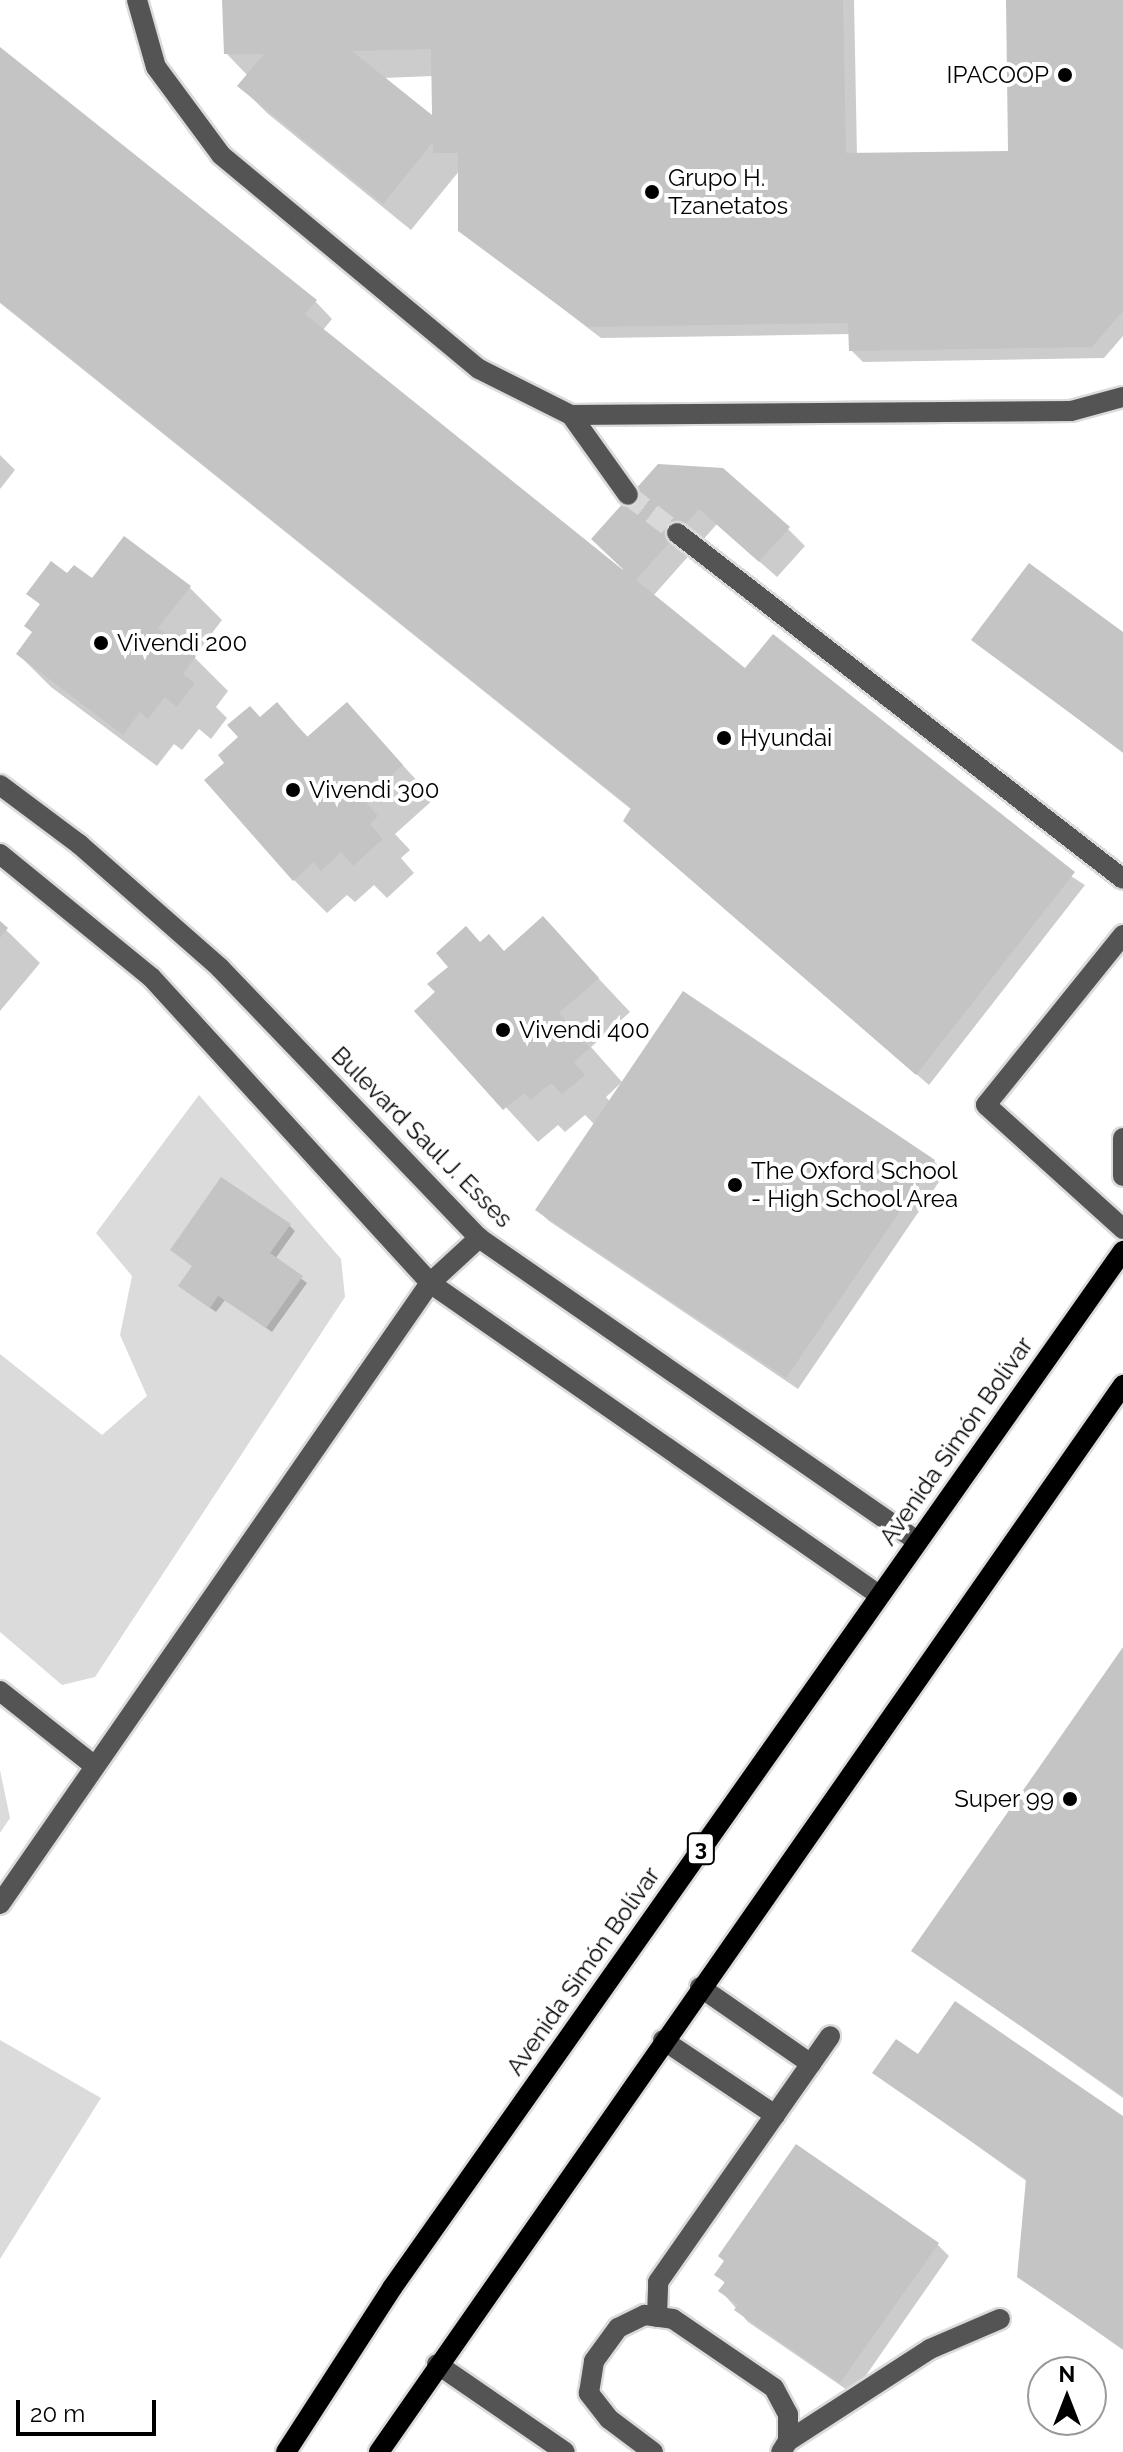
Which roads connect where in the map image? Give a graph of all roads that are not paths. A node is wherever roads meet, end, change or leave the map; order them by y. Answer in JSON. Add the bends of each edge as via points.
{"nodes":[{"id":1,"x":137,"y":0,"type":"edge"},
{"id":2,"x":1123,"y":397,"type":"edge"},
{"id":3,"x":571,"y":415,"type":"junction"},
{"id":4,"x":628,"y":495,"type":"tunnel mouth"},
{"id":5,"x":677,"y":533,"type":"tunnel mouth"},
{"id":6,"x":0,"y":785,"type":"edge"},
{"id":7,"x":0,"y":854,"type":"edge"},
{"id":8,"x":1123,"y":879,"type":"edge"},
{"id":9,"x":1123,"y":935,"type":"edge"},
{"id":10,"x":1123,"y":1138,"type":"edge"},
{"id":11,"x":1123,"y":1176,"type":"edge"},
{"id":12,"x":1123,"y":1229,"type":"edge"},
{"id":13,"x":479,"y":1238,"type":"junction"},
{"id":14,"x":1123,"y":1251,"type":"edge"},
{"id":15,"x":430,"y":1283,"type":"junction"},
{"id":16,"x":1123,"y":1385,"type":"edge"},
{"id":17,"x":917,"y":1541,"type":"junction"},
{"id":18,"x":879,"y":1595,"type":"junction"},
{"id":19,"x":0,"y":1691,"type":"edge"},
{"id":20,"x":92,"y":1764,"type":"junction"},
{"id":21,"x":0,"y":1904,"type":"edge"},
{"id":22,"x":700,"y":1987,"type":"junction"},
{"id":23,"x":830,"y":2036,"type":"dead end"},
{"id":24,"x":663,"y":2040,"type":"junction"},
{"id":25,"x":811,"y":2064,"type":"junction"},
{"id":26,"x":775,"y":2115,"type":"junction"},
{"id":27,"x":657,"y":2317,"type":"junction"},
{"id":28,"x":1000,"y":2319,"type":"dead end"},
{"id":29,"x":437,"y":2364,"type":"junction"},
{"id":30,"x":785,"y":2446,"type":"edge"},
{"id":31,"x":286,"y":2452,"type":"edge"},
{"id":32,"x":379,"y":2452,"type":"edge"},
{"id":33,"x":565,"y":2452,"type":"edge"},
{"id":34,"x":653,"y":2452,"type":"edge"}],
"edges":[{"from":1,"to":3,"type":"street","via":[[156,67],[221,155],[479,369]]},
{"from":2,"to":3,"type":"street","via":[[1071,411]]},
{"from":3,"to":4,"type":"street"},
{"from":5,"to":8,"type":"street"},
{"from":6,"to":13,"type":"street","name":"Bulevard Saul J. Esses","via":[[79,844],[220,968]]},
{"from":7,"to":15,"type":"street","via":[[151,977]]},
{"from":9,"to":12,"type":"street","via":[[986,1105]]},
{"from":10,"to":11,"type":"street"},
{"from":13,"to":15,"type":"street"},
{"from":13,"to":17,"type":"street","name":"Bulevard Saul J. Esses"},
{"from":14,"to":17,"type":"main road","name":"Avenida Simón Bolívar","number":"3"},
{"from":15,"to":18,"type":"street"},
{"from":15,"to":20,"type":"street"},
{"from":16,"to":22,"type":"main road"},
{"from":17,"to":18,"type":"main road","name":"Avenida Simón Bolívar","number":"3"},
{"from":18,"to":31,"type":"main road","name":"Avenida Simón Bolívar","number":"3","via":[[392,2288]]},
{"from":19,"to":20,"type":"street"},
{"from":20,"to":21,"type":"street"},
{"from":22,"to":24,"type":"main road"},
{"from":22,"to":25,"type":"street"},
{"from":23,"to":25,"type":"street"},
{"from":24,"to":26,"type":"street"},
{"from":24,"to":29,"type":"main road"},
{"from":25,"to":26,"type":"street"},
{"from":26,"to":27,"type":"street","via":[[658,2282]]},
{"from":27,"to":30,"type":"street","via":[[673,2319],[774,2388],[788,2414]]},
{"from":27,"to":34,"type":"street","via":[[645,2315],[618,2328],[594,2361],[589,2393],[609,2419]]},
{"from":28,"to":30,"type":"street","via":[[930,2349]]},
{"from":29,"to":32,"type":"main road"},
{"from":29,"to":33,"type":"street"}]}
